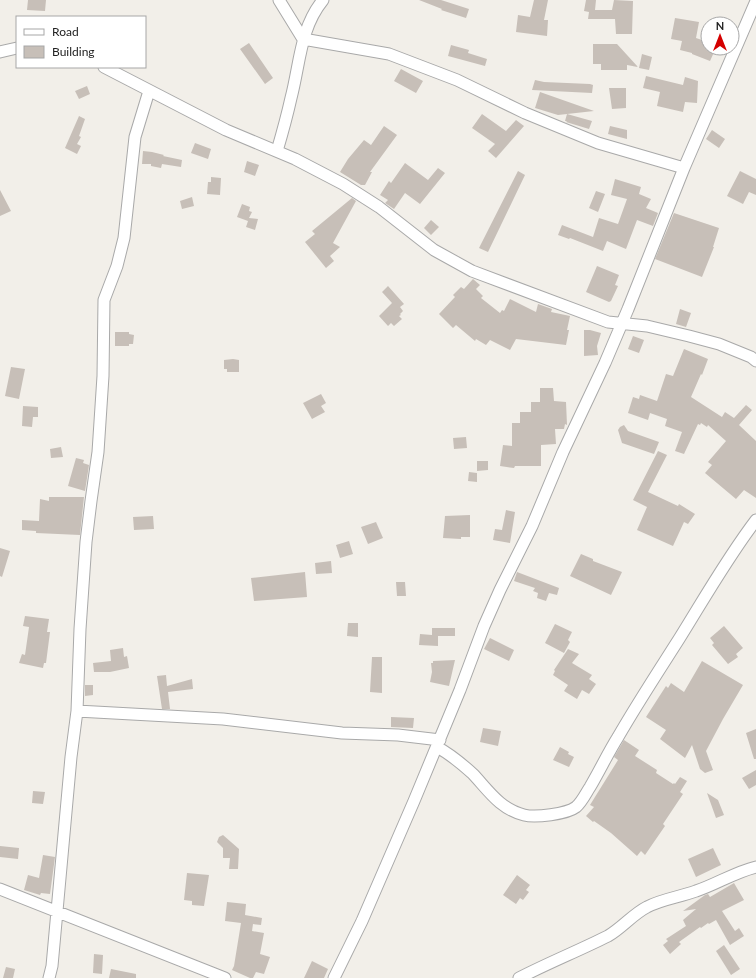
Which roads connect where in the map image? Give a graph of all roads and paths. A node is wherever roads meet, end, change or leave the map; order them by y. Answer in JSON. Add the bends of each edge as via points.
{"nodes":[{"id":1,"x":279,"y":0,"type":"edge"},
{"id":2,"x":323,"y":0,"type":"edge"},
{"id":3,"x":756,"y":1,"type":"edge"},
{"id":4,"x":303,"y":39,"type":"junction"},
{"id":5,"x":16,"y":48,"type":"edge"},
{"id":6,"x":0,"y":52,"type":"edge"},
{"id":7,"x":106,"y":68,"type":"edge"},
{"id":8,"x":149,"y":91,"type":"junction"},
{"id":9,"x":277,"y":152,"type":"junction"},
{"id":10,"x":684,"y":168,"type":"junction"},
{"id":11,"x":622,"y":324,"type":"junction"},
{"id":12,"x":756,"y":361,"type":"edge"},
{"id":13,"x":756,"y":520,"type":"edge"},
{"id":14,"x":77,"y":711,"type":"junction"},
{"id":15,"x":438,"y":743,"type":"junction"},
{"id":16,"x":756,"y":867,"type":"edge"},
{"id":17,"x":0,"y":889,"type":"edge"},
{"id":18,"x":57,"y":910,"type":"junction"},
{"id":19,"x":49,"y":978,"type":"edge"},
{"id":20,"x":225,"y":978,"type":"edge"},
{"id":21,"x":334,"y":978,"type":"edge"},
{"id":22,"x":519,"y":978,"type":"edge"}],
"edges":[{"from":1,"to":4,"type":"street"},
{"from":2,"to":4,"type":"street"},
{"from":3,"to":10,"type":"street"},
{"from":4,"to":9,"type":"street"},
{"from":4,"to":10,"type":"street","via":[[389,54],[457,80],[525,113],[598,143]]},
{"from":5,"to":6,"type":"street"},
{"from":7,"to":8,"type":"street"},
{"from":8,"to":9,"type":"street","via":[[226,130]]},
{"from":8,"to":14,"type":"street","via":[[135,137],[124,238],[104,300],[100,434],[86,542]]},
{"from":9,"to":11,"type":"street","via":[[343,184],[379,207],[434,250],[466,268],[608,322]]},
{"from":10,"to":11,"type":"street"},
{"from":11,"to":12,"type":"street","via":[[647,326],[719,344]]},
{"from":11,"to":15,"type":"street","via":[[532,526],[484,626]]},
{"from":13,"to":15,"type":"street","via":[[706,593],[576,807],[569,811],[537,816],[513,811],[495,799],[472,773],[445,752]]},
{"from":14,"to":15,"type":"street","via":[[223,719],[342,733],[398,735]]},
{"from":14,"to":18,"type":"street"},
{"from":15,"to":21,"type":"street","via":[[365,915]]},
{"from":16,"to":22,"type":"street","via":[[743,870],[698,891],[655,903],[608,936]]},
{"from":17,"to":18,"type":"street"},
{"from":18,"to":19,"type":"street"},
{"from":18,"to":20,"type":"street","via":[[86,924]]}]}
